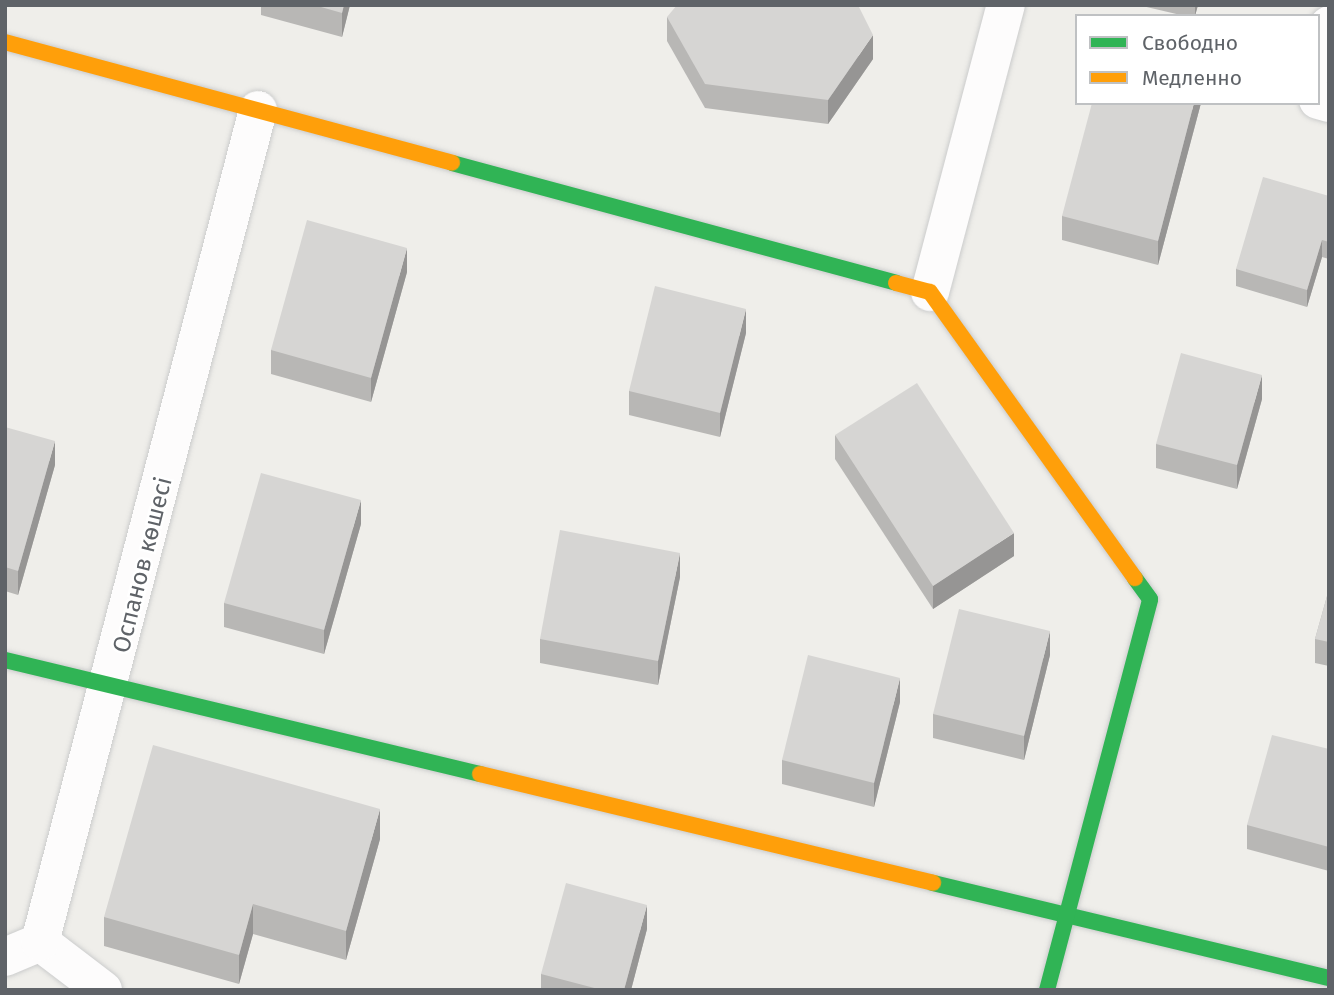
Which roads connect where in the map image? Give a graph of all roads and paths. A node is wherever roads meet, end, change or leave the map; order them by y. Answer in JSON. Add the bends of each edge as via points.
{"nodes":[{"id":1,"x":1006,"y":5,"type":"edge"},
{"id":2,"x":1329,"y":25,"type":"edge"},
{"id":3,"x":5,"y":42,"type":"edge"},
{"id":4,"x":1320,"y":59,"type":"edge"},
{"id":5,"x":258,"y":110,"type":"junction"},
{"id":6,"x":930,"y":292,"type":"junction"},
{"id":7,"x":5,"y":660,"type":"edge"},
{"id":8,"x":111,"y":688,"type":"junction"},
{"id":9,"x":1064,"y":919,"type":"junction"},
{"id":10,"x":40,"y":942,"type":"junction"},
{"id":11,"x":5,"y":957,"type":"edge"},
{"id":12,"x":1329,"y":978,"type":"edge"},
{"id":13,"x":103,"y":990,"type":"edge"},
{"id":14,"x":1047,"y":990,"type":"edge"}],
"edges":[{"from":1,"to":6,"type":"street"},
{"from":2,"to":4,"type":"street"},
{"from":3,"to":5,"type":"street"},
{"from":5,"to":6,"type":"street"},
{"from":5,"to":8,"type":"street","name":"Оспанов көшесі"},
{"from":6,"to":9,"type":"street","via":[[1150,598]]},
{"from":7,"to":8,"type":"street"},
{"from":8,"to":9,"type":"street"},
{"from":8,"to":10,"type":"street","name":"Оспанов көшесі"},
{"from":9,"to":12,"type":"street"},
{"from":9,"to":14,"type":"street"},
{"from":10,"to":11,"type":"street"},
{"from":10,"to":13,"type":"street"}]}
